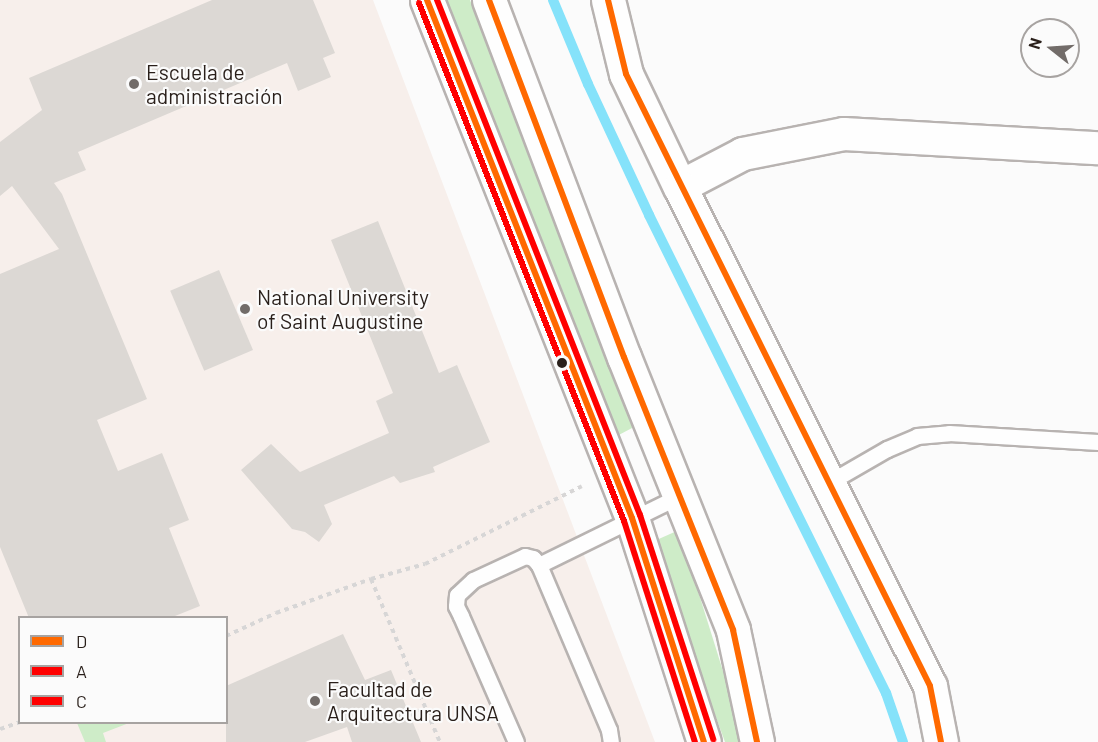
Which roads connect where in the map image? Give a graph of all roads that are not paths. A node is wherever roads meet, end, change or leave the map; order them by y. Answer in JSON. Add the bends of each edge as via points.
{"nodes":[{"id":1,"x":427,"y":0,"type":"edge"},
{"id":2,"x":489,"y":0,"type":"edge"},
{"id":3,"x":608,"y":0,"type":"edge"},
{"id":4,"x":1098,"y":148,"type":"edge"},
{"id":5,"x":680,"y":187,"type":"junction"},
{"id":6,"x":1098,"y":442,"type":"edge"},
{"id":7,"x":828,"y":483,"type":"junction"},
{"id":8,"x":681,"y":495,"type":"junction"},
{"id":9,"x":632,"y":518,"type":"junction"},
{"id":10,"x":539,"y":566,"type":"junction"},
{"id":11,"x":699,"y":734,"type":"edge"},
{"id":12,"x":516,"y":742,"type":"edge"},
{"id":13,"x":611,"y":742,"type":"edge"},
{"id":14,"x":757,"y":742,"type":"edge"},
{"id":15,"x":941,"y":742,"type":"edge"}],
"edges":[{"from":1,"to":9,"type":"main road"},
{"from":2,"to":8,"type":"main road","via":[[624,357]]},
{"from":3,"to":5,"type":"main road","via":[[626,74]]},
{"from":4,"to":5,"type":"street","via":[[843,134],[743,154]]},
{"from":5,"to":7,"type":"main road"},
{"from":6,"to":7,"type":"lane","via":[[949,433],[917,436]]},
{"from":7,"to":15,"type":"main road","via":[[930,686]]},
{"from":8,"to":9,"type":"lane"},
{"from":8,"to":14,"type":"main road","via":[[733,630]]},
{"from":9,"to":10,"type":"lane"},
{"from":9,"to":11,"type":"main road"},
{"from":10,"to":12,"type":"lane","via":[[530,556],[519,558],[473,580],[457,595],[460,616]]},
{"from":10,"to":13,"type":"lane"}]}
